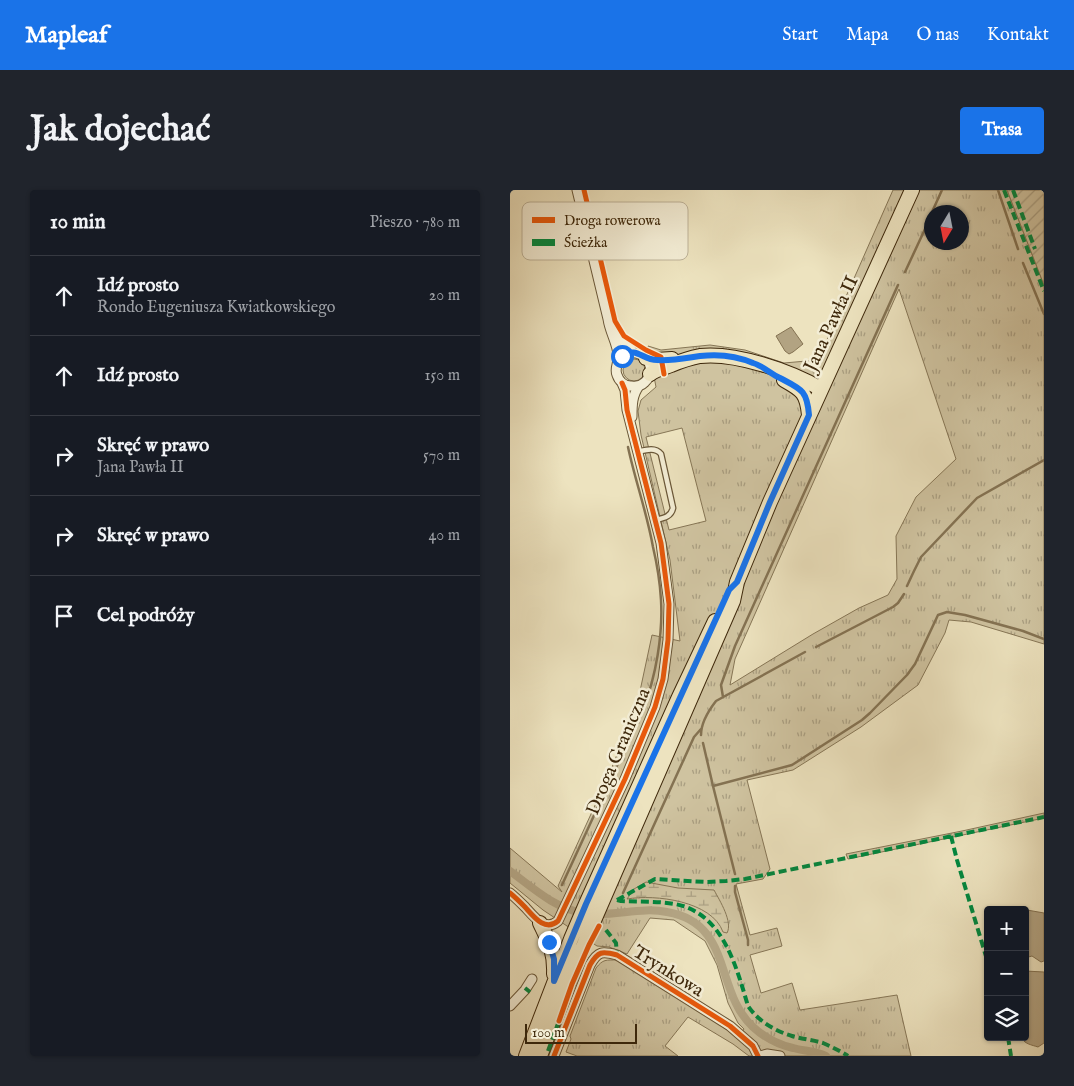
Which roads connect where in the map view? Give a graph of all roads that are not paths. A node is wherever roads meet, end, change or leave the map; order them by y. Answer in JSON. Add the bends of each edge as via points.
{"nodes":[{"id":1,"x":912,"y":190,"type":"edge"},
{"id":2,"x":594,"y":260,"type":"edge"},
{"id":3,"x":608,"y":319,"type":"junction"},
{"id":4,"x":640,"y":355,"type":"junction"},
{"id":5,"x":688,"y":359,"type":"junction"},
{"id":6,"x":619,"y":360,"type":"junction"},
{"id":7,"x":755,"y":363,"type":"junction"},
{"id":8,"x":650,"y":374,"type":"junction"},
{"id":9,"x":622,"y":383,"type":"junction"},
{"id":10,"x":639,"y":386,"type":"junction"},
{"id":11,"x":821,"y":389,"type":"junction"},
{"id":12,"x":809,"y":415,"type":"junction"},
{"id":13,"x":631,"y":425,"type":"junction"},
{"id":14,"x":638,"y":452,"type":"junction"},
{"id":15,"x":655,"y":520,"type":"junction"},
{"id":16,"x":737,"y":582,"type":"junction"},
{"id":17,"x":510,"y":893,"type":"edge"},
{"id":18,"x":540,"y":922,"type":"junction"},
{"id":19,"x":585,"y":923,"type":"junction"},
{"id":20,"x":532,"y":978,"type":"dead end"},
{"id":21,"x":554,"y":981,"type":"junction"},
{"id":22,"x":510,"y":1006,"type":"edge"},
{"id":23,"x":526,"y":1056,"type":"edge"},
{"id":24,"x":540,"y":1056,"type":"edge"},
{"id":25,"x":554,"y":1056,"type":"edge"},
{"id":26,"x":759,"y":1056,"type":"edge"},
{"id":27,"x":780,"y":1056,"type":"edge"}],
"edges":[{"from":1,"to":11,"type":"main road","name":"Jana Pawła II"},
{"from":2,"to":3,"type":"street"},
{"from":3,"to":4,"type":"street","via":[[619,336]]},
{"from":3,"to":6,"type":"street"},
{"from":4,"to":5,"type":"main road","via":[[656,360]]},
{"from":4,"to":6,"type":"street","via":[[625,354]]},
{"from":4,"to":8,"type":"street","via":[[649,363]]},
{"from":5,"to":7,"type":"main road","via":[[718,356]]},
{"from":5,"to":8,"type":"main road"},
{"from":6,"to":9,"type":"street","via":[[616,369]]},
{"from":7,"to":11,"type":"main road","via":[[783,371]]},
{"from":7,"to":12,"type":"main road","via":[[803,392]]},
{"from":8,"to":10,"type":"street"},
{"from":9,"to":10,"type":"street"},
{"from":9,"to":13,"type":"street","name":"Droga Graniczna"},
{"from":10,"to":13,"type":"street","name":"Droga Graniczna","via":[[633,400]]},
{"from":11,"to":12,"type":"main road","name":"Jana Pawła II"},
{"from":12,"to":16,"type":"main road","name":"Jana Pawła II"},
{"from":13,"to":14,"type":"street","name":"Droga Graniczna"},
{"from":14,"to":15,"type":"street","name":"Droga Graniczna"},
{"from":14,"to":15,"type":"lane","via":[[654,449],[661,454],[673,508],[669,516]]},
{"from":15,"to":18,"type":"street","name":"Droga Graniczna","via":[[669,604],[663,679],[646,730],[561,917],[554,924]]},
{"from":16,"to":19,"type":"main road","name":"Jana Pawła II","via":[[733,601],[601,904]]},
{"from":16,"to":19,"type":"main road","name":"Jana Pawła II","via":[[729,590],[586,904]]},
{"from":17,"to":18,"type":"street"},
{"from":18,"to":21,"type":"main road","via":[[552,949]]},
{"from":19,"to":21,"type":"main road","name":"Jana Pawła II"},
{"from":19,"to":24,"type":"main road","name":"Jana Pawła II"},
{"from":20,"to":22,"type":"street"},
{"from":21,"to":23,"type":"main road","name":"Jana Pawła II"},
{"from":25,"to":26,"type":"street","name":"Trynkowa","via":[[590,965],[602,952],[617,955],[730,1026],[753,1046]]},
{"from":26,"to":27,"type":"street","name":"Trynkowa"}]}
